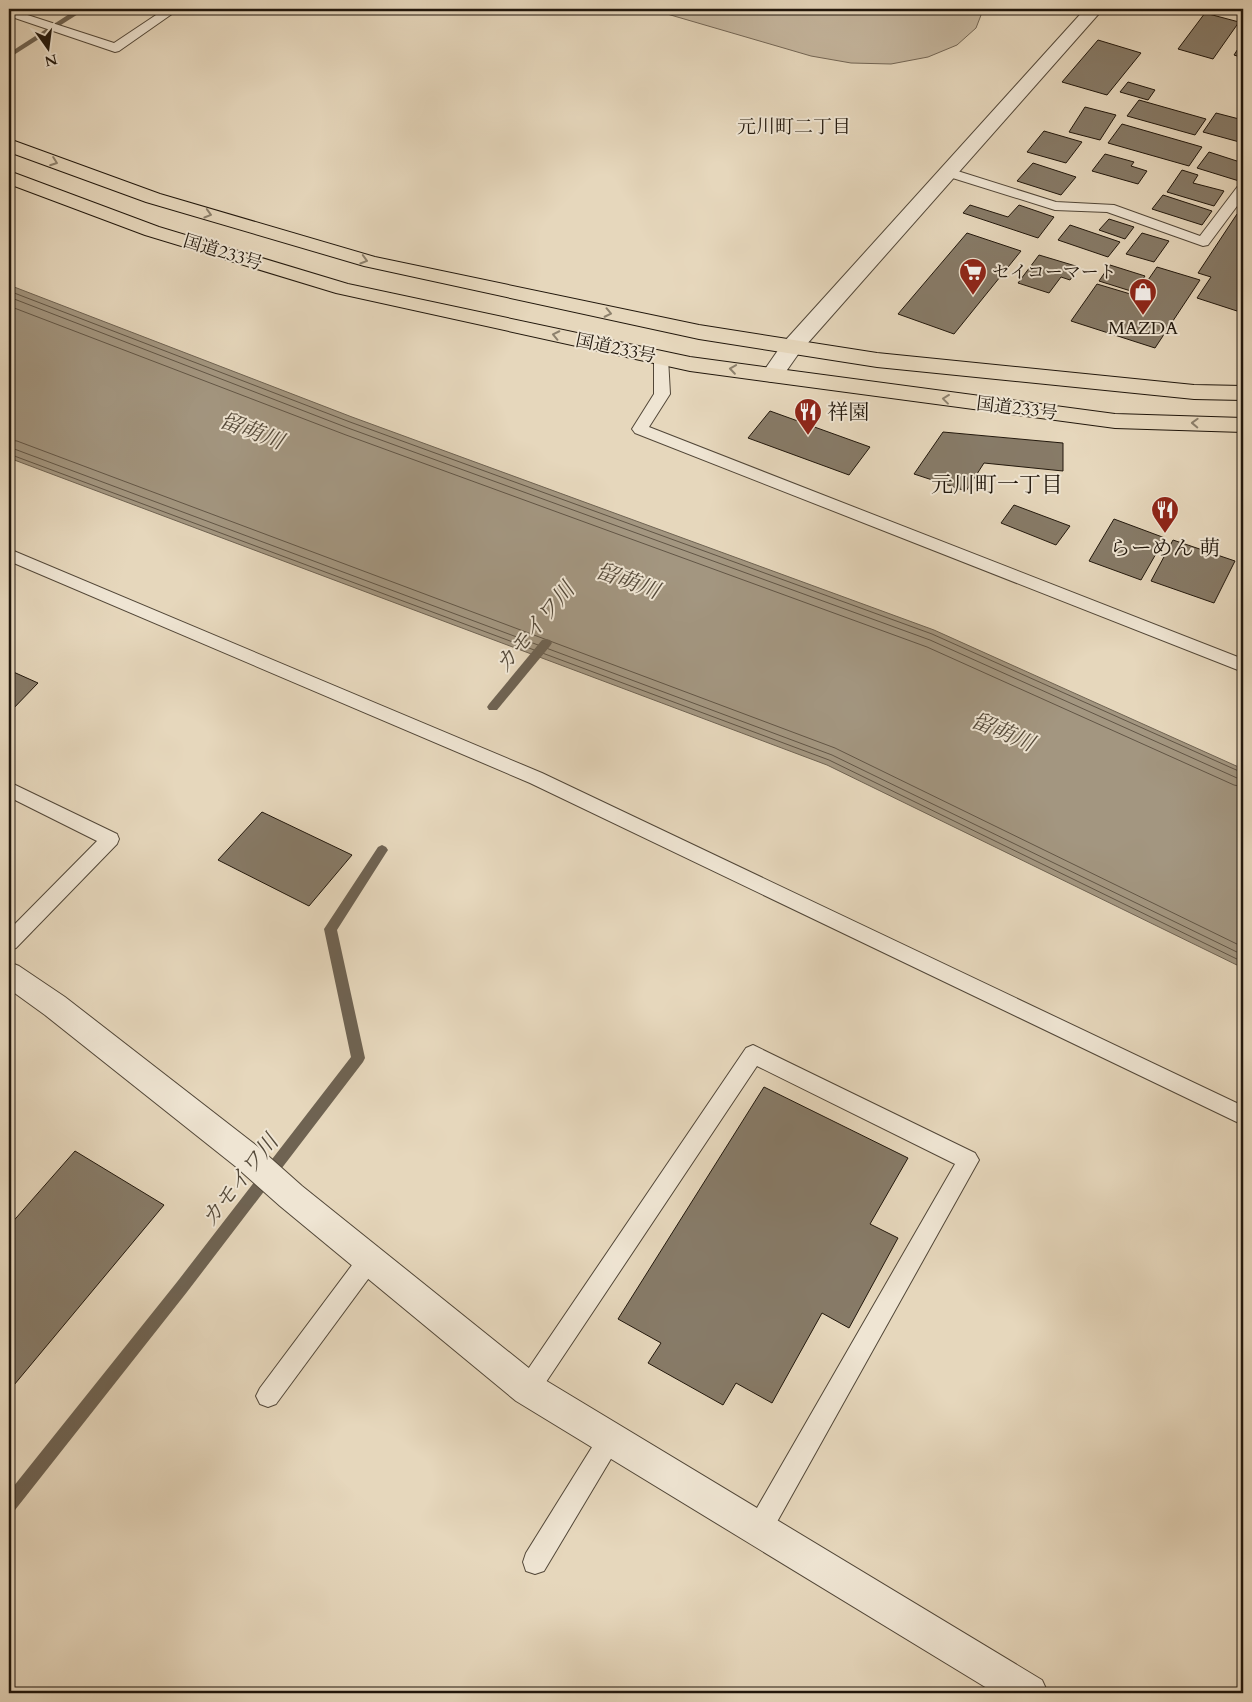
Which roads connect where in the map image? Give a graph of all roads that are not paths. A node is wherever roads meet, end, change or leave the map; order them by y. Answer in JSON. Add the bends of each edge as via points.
{"nodes":[{"id":1,"x":173,"y":9,"type":"edge"},
{"id":2,"x":1094,"y":9,"type":"edge"},
{"id":3,"x":9,"y":12,"type":"edge"},
{"id":4,"x":9,"y":145,"type":"edge"},
{"id":5,"x":948,"y":172,"type":"junction"},
{"id":6,"x":9,"y":177,"type":"edge"},
{"id":7,"x":1243,"y":189,"type":"edge"},
{"id":8,"x":791,"y":348,"type":"junction"},
{"id":9,"x":661,"y":358,"type":"junction"},
{"id":10,"x":772,"y":375,"type":"junction"},
{"id":11,"x":1243,"y":392,"type":"edge"},
{"id":12,"x":1243,"y":425,"type":"edge"},
{"id":13,"x":9,"y":555,"type":"edge"},
{"id":14,"x":1243,"y":666,"type":"edge"},
{"id":15,"x":9,"y":789,"type":"edge"},
{"id":16,"x":9,"y":942,"type":"edge"},
{"id":17,"x":9,"y":974,"type":"edge"},
{"id":18,"x":1243,"y":1116,"type":"edge"},
{"id":19,"x":369,"y":1260,"type":"junction"},
{"id":20,"x":528,"y":1390,"type":"junction"},
{"id":21,"x":268,"y":1396,"type":"dead end"},
{"id":22,"x":610,"y":1439,"type":"junction"},
{"id":23,"x":759,"y":1529,"type":"junction"},
{"id":24,"x":535,"y":1562,"type":"dead end"},
{"id":25,"x":1029,"y":1693,"type":"edge"}],
"edges":[{"from":1,"to":3,"type":"lane","via":[[115,48]]},
{"from":2,"to":5,"type":"street"},
{"from":4,"to":8,"type":"highway","name":"国道233号","one_way":true,"via":[[153,198],[371,262],[699,332]]},
{"from":5,"to":7,"type":"lane","via":[[1055,206],[1108,208],[1203,242]]},
{"from":5,"to":8,"type":"street"},
{"from":9,"to":6,"type":"highway","name":"国道233号","one_way":true,"via":[[343,288],[152,230]]},
{"from":8,"to":10,"type":"street"},
{"from":8,"to":11,"type":"highway","name":"国道233号","via":[[877,360],[1194,392]]},
{"from":10,"to":9,"type":"highway","name":"国道233号","one_way":true},
{"from":9,"to":14,"type":"lane","via":[[662,394],[640,429]]},
{"from":12,"to":10,"type":"highway","name":"国道233号","one_way":true,"via":[[1115,420]]},
{"from":13,"to":18,"type":"lane","via":[[536,778]]},
{"from":15,"to":16,"type":"lane","via":[[110,839]]},
{"from":17,"to":19,"type":"street","via":[[55,1006],[246,1156]]},
{"from":19,"to":20,"type":"street"},
{"from":19,"to":21,"type":"lane"},
{"from":20,"to":22,"type":"street"},
{"from":20,"to":23,"type":"lane","via":[[752,1054],[968,1160]]},
{"from":22,"to":23,"type":"street"},
{"from":22,"to":24,"type":"lane"},
{"from":23,"to":25,"type":"street"}]}
